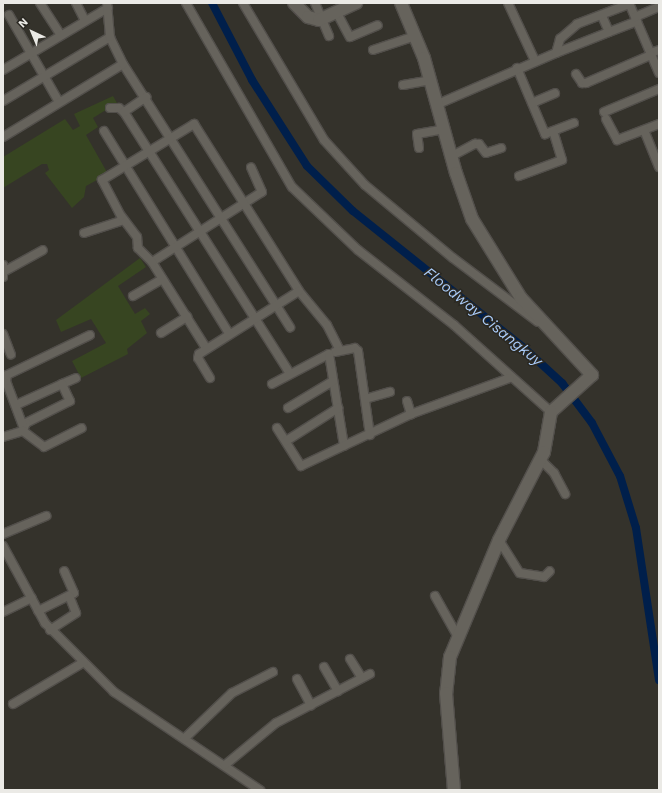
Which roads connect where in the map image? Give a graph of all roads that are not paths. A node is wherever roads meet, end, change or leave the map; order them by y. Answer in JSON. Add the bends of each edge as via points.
{"nodes":[{"id":1,"x":40,"y":3,"type":"edge"},
{"id":2,"x":76,"y":3,"type":"edge"},
{"id":3,"x":186,"y":3,"type":"edge"},
{"id":4,"x":243,"y":3,"type":"edge"},
{"id":5,"x":294,"y":3,"type":"edge"},
{"id":6,"x":315,"y":3,"type":"edge"},
{"id":7,"x":356,"y":3,"type":"edge"},
{"id":8,"x":401,"y":3,"type":"edge"},
{"id":9,"x":508,"y":3,"type":"edge"},
{"id":10,"x":629,"y":4,"type":"edge"},
{"id":11,"x":108,"y":6,"type":"edge"},
{"id":12,"x":659,"y":7,"type":"edge"},
{"id":13,"x":337,"y":13,"type":"junction"},
{"id":14,"x":9,"y":16,"type":"dead end"},
{"id":15,"x":602,"y":16,"type":"junction"},
{"id":16,"x":323,"y":19,"type":"junction"},
{"id":17,"x":636,"y":19,"type":"junction"},
{"id":18,"x":85,"y":21,"type":"junction"},
{"id":19,"x":378,"y":25,"type":"dead end"},
{"id":20,"x":609,"y":32,"type":"junction"},
{"id":21,"x":61,"y":35,"type":"junction"},
{"id":22,"x":329,"y":36,"type":"dead end"},
{"id":23,"x":415,"y":36,"type":"junction"},
{"id":24,"x":110,"y":37,"type":"junction"},
{"id":25,"x":373,"y":50,"type":"dead end"},
{"id":26,"x":659,"y":50,"type":"edge"},
{"id":27,"x":30,"y":53,"type":"junction"},
{"id":28,"x":556,"y":53,"type":"junction"},
{"id":29,"x":651,"y":54,"type":"junction"},
{"id":30,"x":535,"y":61,"type":"junction"},
{"id":31,"x":123,"y":64,"type":"junction"},
{"id":32,"x":517,"y":68,"type":"junction"},
{"id":33,"x":3,"y":70,"type":"edge"},
{"id":34,"x":659,"y":73,"type":"edge"},
{"id":35,"x":576,"y":74,"type":"dead end"},
{"id":36,"x":44,"y":77,"type":"junction"},
{"id":37,"x":431,"y":80,"type":"junction"},
{"id":38,"x":403,"y":85,"type":"dead end"},
{"id":39,"x":659,"y":89,"type":"edge"},
{"id":40,"x":555,"y":94,"type":"dead end"},
{"id":41,"x":146,"y":97,"type":"junction"},
{"id":42,"x":3,"y":101,"type":"edge"},
{"id":43,"x":59,"y":102,"type":"junction"},
{"id":44,"x":532,"y":103,"type":"junction"},
{"id":45,"x":438,"y":104,"type":"junction"},
{"id":46,"x":110,"y":108,"type":"dead end"},
{"id":47,"x":124,"y":112,"type":"junction"},
{"id":48,"x":574,"y":123,"type":"dead end"},
{"id":49,"x":659,"y":124,"type":"edge"},
{"id":50,"x":445,"y":129,"type":"junction"},
{"id":51,"x":644,"y":130,"type":"junction"},
{"id":52,"x":104,"y":131,"type":"dead end"},
{"id":53,"x":553,"y":131,"type":"junction"},
{"id":54,"x":3,"y":137,"type":"edge"},
{"id":55,"x":170,"y":137,"type":"junction"},
{"id":56,"x":419,"y":148,"type":"dead end"},
{"id":57,"x":501,"y":148,"type":"dead end"},
{"id":58,"x":149,"y":154,"type":"junction"},
{"id":59,"x":452,"y":156,"type":"junction"},
{"id":60,"x":125,"y":167,"type":"junction"},
{"id":61,"x":251,"y":167,"type":"dead end"},
{"id":62,"x":659,"y":167,"type":"edge"},
{"id":63,"x":519,"y":176,"type":"dead end"},
{"id":64,"x":242,"y":202,"type":"junction"},
{"id":65,"x":220,"y":216,"type":"junction"},
{"id":66,"x":124,"y":220,"type":"junction"},
{"id":67,"x":198,"y":231,"type":"junction"},
{"id":68,"x":84,"y":233,"type":"dead end"},
{"id":69,"x":175,"y":248,"type":"junction"},
{"id":70,"x":43,"y":250,"type":"dead end"},
{"id":71,"x":152,"y":262,"type":"junction"},
{"id":72,"x":4,"y":271,"type":"edge"},
{"id":73,"x":163,"y":279,"type":"junction"},
{"id":74,"x":299,"y":291,"type":"junction"},
{"id":75,"x":133,"y":296,"type":"dead end"},
{"id":76,"x":276,"y":305,"type":"junction"},
{"id":77,"x":187,"y":317,"type":"junction"},
{"id":78,"x":253,"y":319,"type":"junction"},
{"id":79,"x":290,"y":327,"type":"dead end"},
{"id":80,"x":548,"y":330,"type":"junction"},
{"id":81,"x":162,"y":333,"type":"dead end"},
{"id":82,"x":229,"y":333,"type":"junction"},
{"id":83,"x":3,"y":334,"type":"edge"},
{"id":84,"x":90,"y":335,"type":"dead end"},
{"id":85,"x":206,"y":348,"type":"junction"},
{"id":86,"x":340,"y":350,"type":"junction"},
{"id":87,"x":329,"y":354,"type":"junction"},
{"id":88,"x":11,"y":355,"type":"dead end"},
{"id":89,"x":290,"y":374,"type":"junction"},
{"id":90,"x":76,"y":378,"type":"dead end"},
{"id":91,"x":210,"y":378,"type":"dead end"},
{"id":92,"x":510,"y":378,"type":"junction"},
{"id":93,"x":333,"y":381,"type":"junction"},
{"id":94,"x":62,"y":384,"type":"junction"},
{"id":95,"x":272,"y":384,"type":"dead end"},
{"id":96,"x":390,"y":392,"type":"dead end"},
{"id":97,"x":365,"y":399,"type":"junction"},
{"id":98,"x":407,"y":401,"type":"dead end"},
{"id":99,"x":16,"y":405,"type":"junction"},
{"id":100,"x":288,"y":408,"type":"dead end"},
{"id":101,"x":338,"y":408,"type":"junction"},
{"id":102,"x":552,"y":411,"type":"junction"},
{"id":103,"x":411,"y":414,"type":"junction"},
{"id":104,"x":23,"y":428,"type":"junction"},
{"id":105,"x":82,"y":428,"type":"dead end"},
{"id":106,"x":277,"y":428,"type":"dead end"},
{"id":107,"x":370,"y":435,"type":"junction"},
{"id":108,"x":3,"y":437,"type":"edge"},
{"id":109,"x":286,"y":441,"type":"junction"},
{"id":110,"x":344,"y":446,"type":"junction"},
{"id":111,"x":540,"y":459,"type":"junction"},
{"id":112,"x":565,"y":494,"type":"dead end"},
{"id":113,"x":46,"y":516,"type":"dead end"},
{"id":114,"x":3,"y":534,"type":"edge"},
{"id":115,"x":499,"y":540,"type":"junction"},
{"id":116,"x":3,"y":546,"type":"edge"},
{"id":117,"x":64,"y":571,"type":"dead end"},
{"id":118,"x":550,"y":571,"type":"dead end"},
{"id":119,"x":68,"y":596,"type":"junction"},
{"id":120,"x":435,"y":596,"type":"dead end"},
{"id":121,"x":32,"y":598,"type":"junction"},
{"id":122,"x":38,"y":611,"type":"junction"},
{"id":123,"x":3,"y":612,"type":"edge"},
{"id":124,"x":50,"y":630,"type":"junction"},
{"id":125,"x":458,"y":637,"type":"junction"},
{"id":126,"x":350,"y":659,"type":"dead end"},
{"id":127,"x":84,"y":662,"type":"junction"},
{"id":128,"x":324,"y":667,"type":"dead end"},
{"id":129,"x":273,"y":672,"type":"dead end"},
{"id":130,"x":370,"y":674,"type":"dead end"},
{"id":131,"x":362,"y":678,"type":"junction"},
{"id":132,"x":297,"y":679,"type":"dead end"},
{"id":133,"x":338,"y":691,"type":"junction"},
{"id":134,"x":13,"y":704,"type":"dead end"},
{"id":135,"x":311,"y":705,"type":"junction"},
{"id":136,"x":185,"y":738,"type":"junction"},
{"id":137,"x":225,"y":765,"type":"junction"},
{"id":138,"x":260,"y":790,"type":"edge"},
{"id":139,"x":454,"y":790,"type":"edge"}],
"edges":[{"from":1,"to":21,"type":"street"},
{"from":2,"to":18,"type":"street"},
{"from":3,"to":92,"type":"street","via":[[292,187],[358,250],[454,325]]},
{"from":4,"to":80,"type":"street","via":[[324,140],[365,185],[447,253]]},
{"from":5,"to":16,"type":"street","via":[[308,17]]},
{"from":6,"to":16,"type":"street"},
{"from":7,"to":13,"type":"street"},
{"from":8,"to":23,"type":"street"},
{"from":9,"to":30,"type":"street"},
{"from":10,"to":15,"type":"street"},
{"from":10,"to":17,"type":"street"},
{"from":11,"to":18,"type":"street"},
{"from":11,"to":24,"type":"street"},
{"from":12,"to":17,"type":"street"},
{"from":13,"to":16,"type":"street"},
{"from":13,"to":19,"type":"street","via":[[350,37]]},
{"from":14,"to":27,"type":"street"},
{"from":15,"to":20,"type":"street"},
{"from":15,"to":28,"type":"street","via":[[570,29],[560,39]]},
{"from":16,"to":22,"type":"street"},
{"from":17,"to":20,"type":"street"},
{"from":17,"to":29,"type":"street"},
{"from":18,"to":21,"type":"street"},
{"from":20,"to":28,"type":"street"},
{"from":21,"to":27,"type":"street"},
{"from":23,"to":25,"type":"street"},
{"from":23,"to":37,"type":"street"},
{"from":24,"to":31,"type":"street"},
{"from":24,"to":36,"type":"street"},
{"from":26,"to":29,"type":"street"},
{"from":27,"to":33,"type":"street"},
{"from":27,"to":36,"type":"street"},
{"from":28,"to":30,"type":"street"},
{"from":29,"to":34,"type":"street"},
{"from":29,"to":35,"type":"street","via":[[586,83],[582,83]]},
{"from":30,"to":32,"type":"street"},
{"from":31,"to":41,"type":"street"},
{"from":31,"to":43,"type":"street"},
{"from":32,"to":44,"type":"street"},
{"from":32,"to":45,"type":"street"},
{"from":36,"to":42,"type":"street"},
{"from":36,"to":43,"type":"street"},
{"from":37,"to":38,"type":"street"},
{"from":37,"to":45,"type":"street"},
{"from":39,"to":51,"type":"street","via":[[605,116],[617,140]]},
{"from":40,"to":44,"type":"street"},
{"from":41,"to":47,"type":"street"},
{"from":41,"to":55,"type":"street"},
{"from":43,"to":54,"type":"street"},
{"from":44,"to":53,"type":"street","via":[[545,134]]},
{"from":45,"to":50,"type":"street"},
{"from":46,"to":47,"type":"street","via":[[119,108]]},
{"from":47,"to":58,"type":"street"},
{"from":48,"to":53,"type":"street"},
{"from":49,"to":51,"type":"street"},
{"from":50,"to":56,"type":"street","via":[[417,134]]},
{"from":50,"to":59,"type":"street"},
{"from":51,"to":62,"type":"street"},
{"from":52,"to":60,"type":"street"},
{"from":53,"to":63,"type":"street","via":[[562,160]]},
{"from":55,"to":58,"type":"street"},
{"from":55,"to":64,"type":"street","via":[[196,125]]},
{"from":55,"to":65,"type":"street"},
{"from":57,"to":59,"type":"street","via":[[486,153],[479,144],[475,144]]},
{"from":58,"to":60,"type":"street"},
{"from":58,"to":67,"type":"street"},
{"from":59,"to":80,"type":"street","via":[[464,200],[487,247],[521,298]]},
{"from":60,"to":66,"type":"street","via":[[102,180]]},
{"from":60,"to":69,"type":"street"},
{"from":61,"to":64,"type":"street","via":[[263,191]]},
{"from":64,"to":65,"type":"street"},
{"from":64,"to":74,"type":"street"},
{"from":65,"to":67,"type":"street"},
{"from":65,"to":76,"type":"street"},
{"from":66,"to":68,"type":"street"},
{"from":66,"to":71,"type":"street","via":[[137,237],[138,248]]},
{"from":67,"to":69,"type":"street"},
{"from":67,"to":78,"type":"street"},
{"from":69,"to":71,"type":"street"},
{"from":69,"to":82,"type":"street"},
{"from":70,"to":72,"type":"street"},
{"from":71,"to":73,"type":"street"},
{"from":73,"to":75,"type":"street"},
{"from":73,"to":77,"type":"street"},
{"from":74,"to":76,"type":"street"},
{"from":74,"to":86,"type":"street","via":[[327,325]]},
{"from":76,"to":78,"type":"street"},
{"from":76,"to":79,"type":"street"},
{"from":77,"to":81,"type":"street"},
{"from":77,"to":85,"type":"street"},
{"from":78,"to":82,"type":"street"},
{"from":78,"to":89,"type":"street"},
{"from":80,"to":102,"type":"street","via":[[592,375]]},
{"from":82,"to":85,"type":"street"},
{"from":83,"to":88,"type":"street"},
{"from":84,"to":99,"type":"street","via":[[7,375],[6,381]]},
{"from":85,"to":91,"type":"street","via":[[197,356]]},
{"from":86,"to":87,"type":"street"},
{"from":86,"to":97,"type":"street","via":[[358,351]]},
{"from":87,"to":89,"type":"street"},
{"from":87,"to":93,"type":"street"},
{"from":89,"to":95,"type":"street"},
{"from":90,"to":94,"type":"street"},
{"from":92,"to":102,"type":"street"},
{"from":92,"to":103,"type":"street"},
{"from":93,"to":100,"type":"street"},
{"from":93,"to":101,"type":"street"},
{"from":94,"to":99,"type":"street"},
{"from":94,"to":104,"type":"street","via":[[70,403]]},
{"from":96,"to":97,"type":"street"},
{"from":97,"to":107,"type":"street"},
{"from":98,"to":103,"type":"street"},
{"from":99,"to":104,"type":"street"},
{"from":101,"to":109,"type":"street"},
{"from":101,"to":110,"type":"street"},
{"from":102,"to":111,"type":"street"},
{"from":103,"to":107,"type":"street"},
{"from":104,"to":105,"type":"street","via":[[44,447]]},
{"from":104,"to":108,"type":"street"},
{"from":106,"to":109,"type":"street"},
{"from":107,"to":110,"type":"street"},
{"from":109,"to":110,"type":"street","via":[[301,466]]},
{"from":111,"to":112,"type":"street","via":[[554,473]]},
{"from":111,"to":115,"type":"street"},
{"from":113,"to":114,"type":"street"},
{"from":115,"to":118,"type":"street","via":[[520,573],[544,577]]},
{"from":115,"to":125,"type":"street"},
{"from":116,"to":121,"type":"street"},
{"from":117,"to":119,"type":"street","via":[[74,590]]},
{"from":119,"to":122,"type":"street"},
{"from":119,"to":124,"type":"street","via":[[76,613]]},
{"from":120,"to":125,"type":"street"},
{"from":121,"to":122,"type":"street"},
{"from":121,"to":123,"type":"street"},
{"from":122,"to":124,"type":"street"},
{"from":124,"to":127,"type":"street"},
{"from":125,"to":139,"type":"street","via":[[447,676]]},
{"from":126,"to":131,"type":"street"},
{"from":127,"to":134,"type":"street"},
{"from":127,"to":136,"type":"street","via":[[125,701]]},
{"from":128,"to":133,"type":"street"},
{"from":129,"to":136,"type":"street","via":[[232,693]]},
{"from":130,"to":131,"type":"street"},
{"from":131,"to":133,"type":"street"},
{"from":132,"to":135,"type":"street"},
{"from":133,"to":135,"type":"street"},
{"from":135,"to":137,"type":"street","via":[[258,735]]},
{"from":136,"to":137,"type":"street"},
{"from":137,"to":138,"type":"street"}]}
